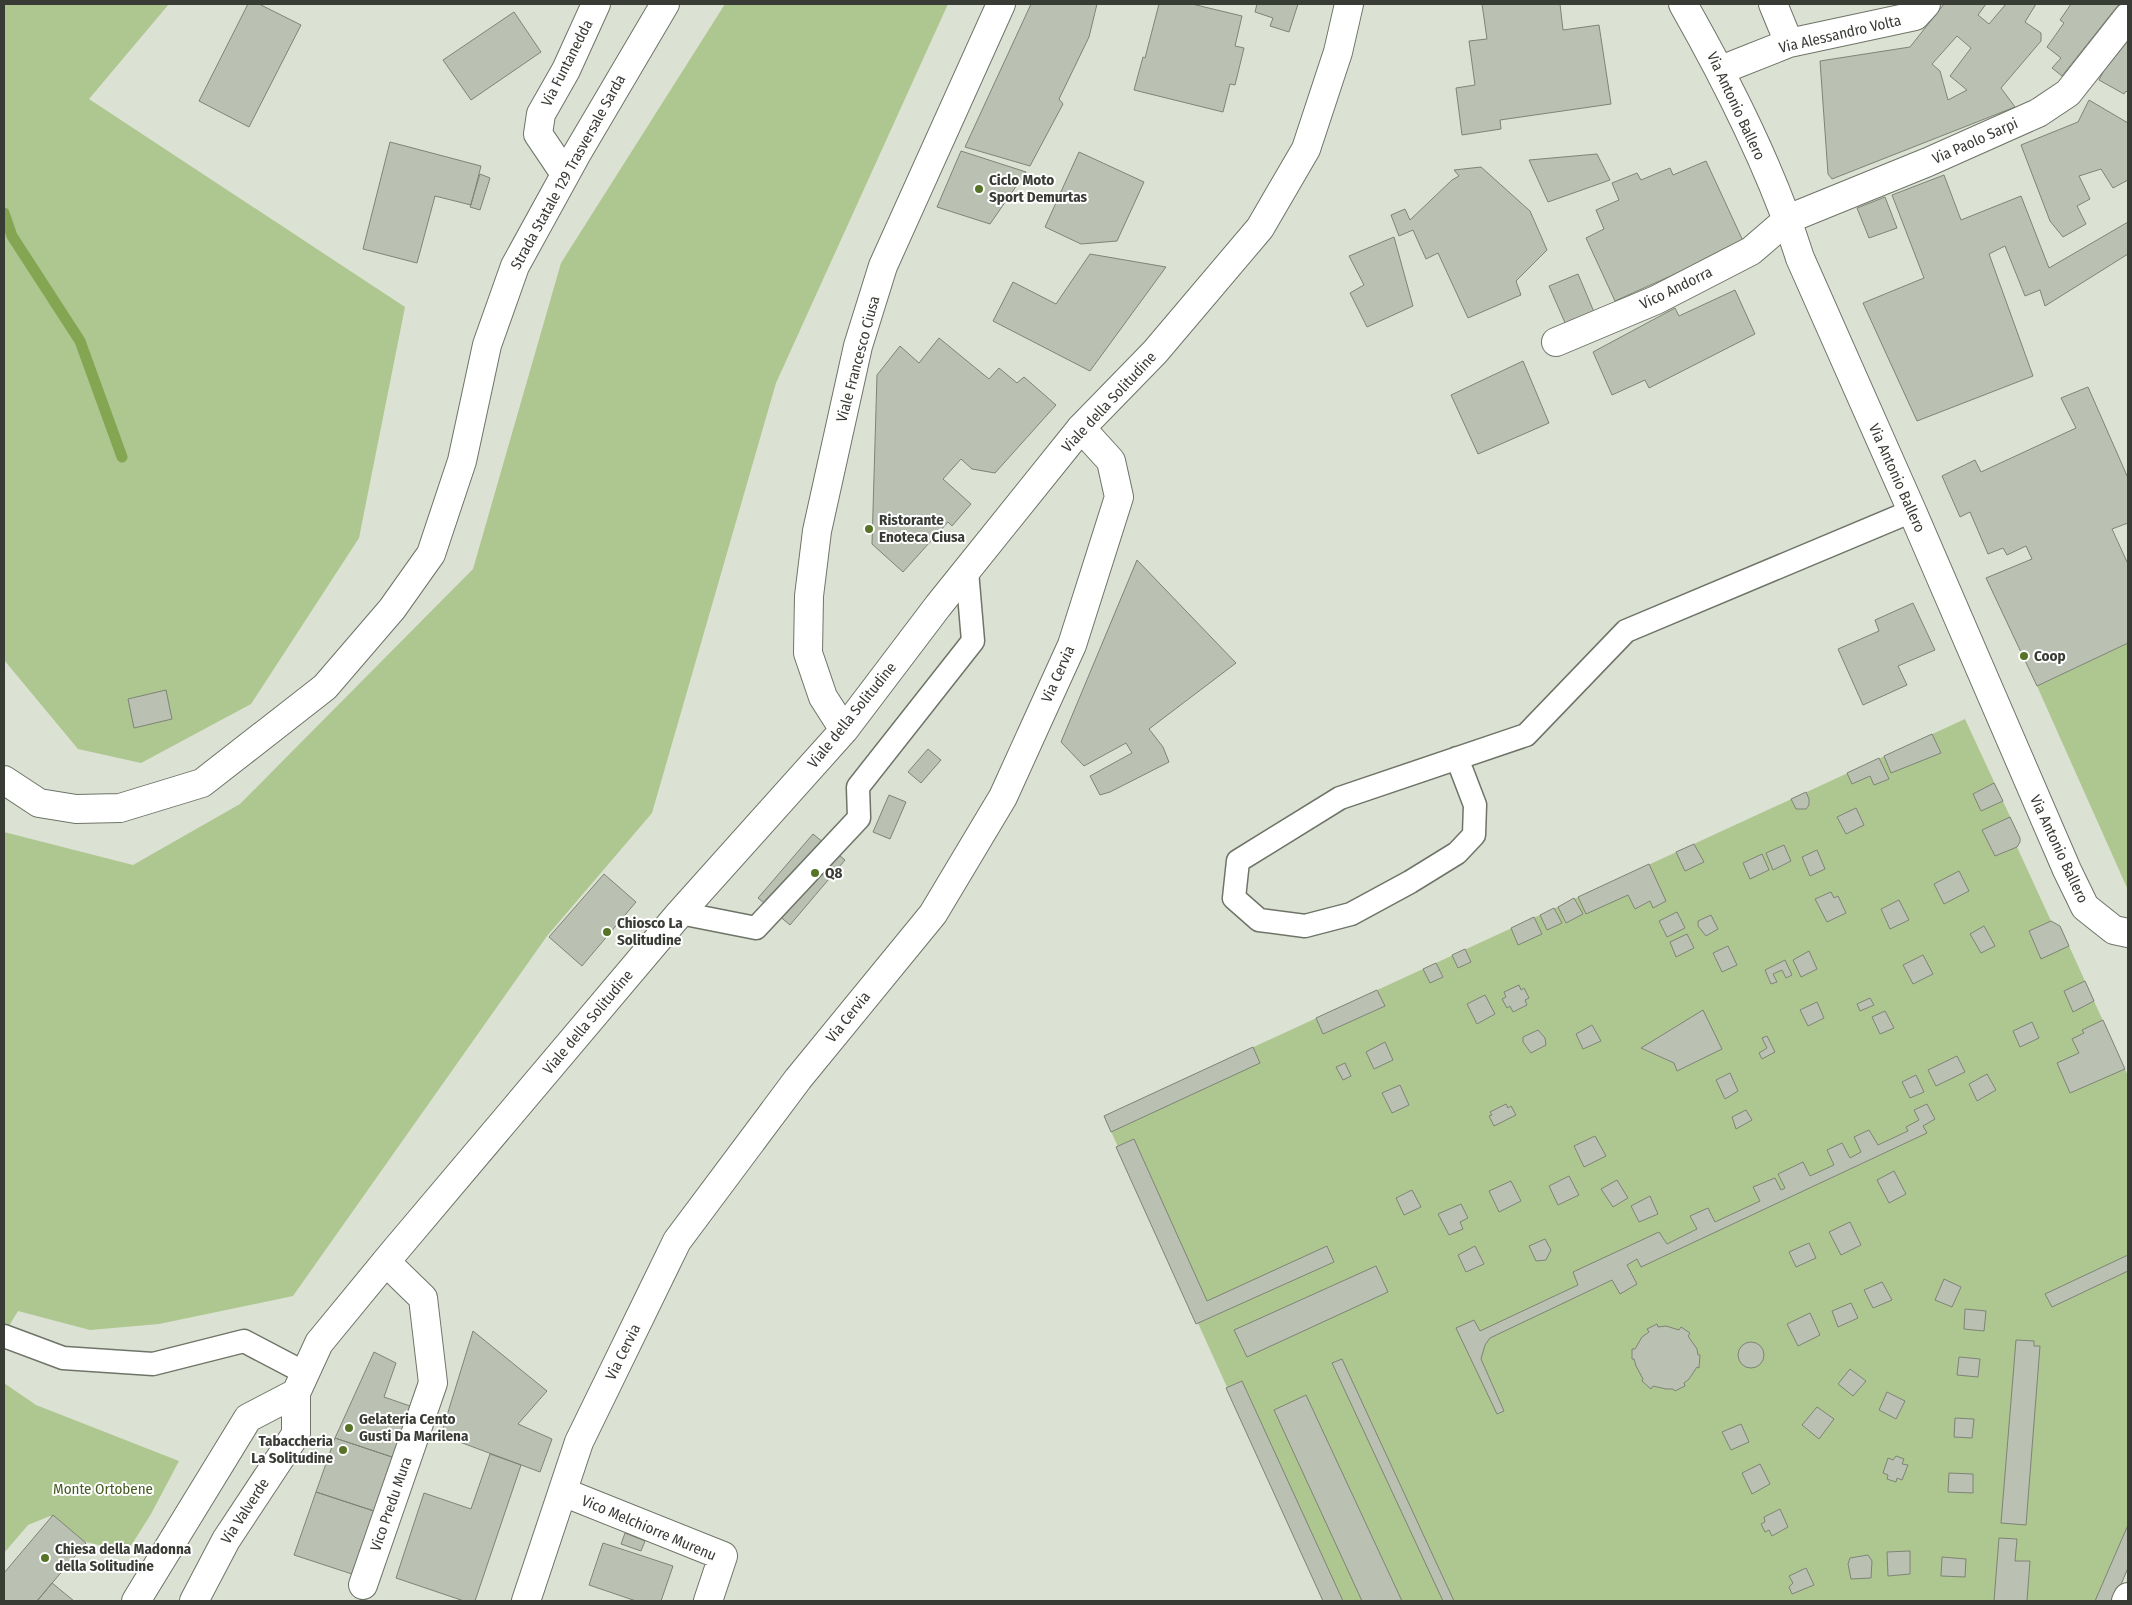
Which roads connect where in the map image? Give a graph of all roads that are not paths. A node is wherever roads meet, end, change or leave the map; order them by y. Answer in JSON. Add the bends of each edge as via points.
{"nodes":[{"id":1,"x":596,"y":4,"type":"edge"},
{"id":2,"x":664,"y":4,"type":"edge"},
{"id":3,"x":1001,"y":4,"type":"edge"},
{"id":4,"x":1349,"y":4,"type":"edge"},
{"id":5,"x":1684,"y":4,"type":"edge"},
{"id":6,"x":1773,"y":4,"type":"edge"},
{"id":7,"x":1926,"y":4,"type":"edge"},
{"id":8,"x":2128,"y":16,"type":"edge"},
{"id":9,"x":1788,"y":43,"type":"junction"},
{"id":10,"x":1721,"y":70,"type":"junction"},
{"id":11,"x":565,"y":174,"type":"junction"},
{"id":12,"x":1788,"y":219,"type":"junction"},
{"id":13,"x":1556,"y":342,"type":"dead end"},
{"id":14,"x":1081,"y":428,"type":"junction"},
{"id":15,"x":1912,"y":511,"type":"junction"},
{"id":16,"x":966,"y":571,"type":"junction"},
{"id":17,"x":844,"y":730,"type":"junction"},
{"id":18,"x":1457,"y":758,"type":"junction"},
{"id":19,"x":4,"y":780,"type":"edge"},
{"id":20,"x":680,"y":913,"type":"junction"},
{"id":21,"x":2128,"y":934,"type":"edge"},
{"id":22,"x":386,"y":1262,"type":"junction"},
{"id":23,"x":4,"y":1336,"type":"edge"},
{"id":24,"x":301,"y":1383,"type":"junction"},
{"id":25,"x":563,"y":1492,"type":"junction"},
{"id":26,"x":363,"y":1585,"type":"dead end"},
{"id":27,"x":2128,"y":1597,"type":"edge"},
{"id":28,"x":136,"y":1601,"type":"edge"},
{"id":29,"x":194,"y":1601,"type":"edge"},
{"id":30,"x":526,"y":1601,"type":"edge"},
{"id":31,"x":708,"y":1601,"type":"edge"},
{"id":32,"x":2126,"y":1601,"type":"edge"}],
"edges":[{"from":1,"to":11,"type":"street","name":"Via Funtanedda","via":[[566,70],[541,114],[538,134]]},
{"from":2,"to":11,"type":"street","name":"Strada Statale 129 Trasversale Sarda"},
{"from":3,"to":17,"type":"street","name":"Viale Francesco Ciusa","via":[[883,266],[858,346],[817,530],[809,596],[808,653],[823,697]]},
{"from":4,"to":14,"type":"street","name":"Viale della Solitudine","via":[[1338,52],[1306,149],[1260,228],[1155,352]]},
{"from":5,"to":10,"type":"street","name":"Via Antonio Ballero"},
{"from":6,"to":9,"type":"street"},
{"from":7,"to":9,"type":"street","name":"Via Alessandro Volta","via":[[1915,16]]},
{"from":8,"to":12,"type":"street","name":"Via Paolo Sarpi","via":[[2068,93],[2038,113]]},
{"from":9,"to":10,"type":"street","name":"Via Alessandro Volta"},
{"from":10,"to":12,"type":"street","name":"Via Antonio Ballero"},
{"from":11,"to":19,"type":"street","name":"Strada Statale 129 Trasversale Sarda","via":[[515,266],[487,345],[462,461],[431,554],[392,609],[325,687],[202,783],[120,808],[76,809],[39,803]]},
{"from":12,"to":13,"type":"street","name":"Vico Andorra","via":[[1751,251],[1656,300]]},
{"from":12,"to":15,"type":"street","name":"Via Antonio Ballero","via":[[1804,267]]},
{"from":14,"to":16,"type":"street","name":"Viale della Solitudine"},
{"from":14,"to":25,"type":"street","name":"Via Cervia","via":[[1111,461],[1119,497],[1072,645],[1003,797],[933,914],[798,1079],[677,1241],[580,1442]]},
{"from":15,"to":18,"type":"lane","via":[[1626,632],[1526,736]]},
{"from":15,"to":21,"type":"street","name":"Via Antonio Ballero","via":[[2085,907],[2114,930]]},
{"from":16,"to":17,"type":"street","name":"Viale della Solitudine"},
{"from":16,"to":20,"type":"lane","via":[[973,641],[858,787],[859,818],[756,928]]},
{"from":17,"to":20,"type":"street","name":"Viale della Solitudine"},
{"from":18,"to":18,"type":"lane","via":[[1340,798],[1238,861],[1234,898],[1259,920],[1305,926],[1351,914],[1457,853],[1474,835],[1475,804]]},
{"from":20,"to":22,"type":"street","name":"Viale della Solitudine"},
{"from":22,"to":24,"type":"street","name":"Viale della Solitudine","via":[[319,1343]]},
{"from":22,"to":26,"type":"street","name":"Vico Predu Mura","via":[[423,1298],[432,1383]]},
{"from":23,"to":24,"type":"lane","via":[[63,1358],[153,1364],[244,1341]]},
{"from":24,"to":28,"type":"street","via":[[248,1418]]},
{"from":24,"to":29,"type":"street","name":"Via Valverde","via":[[296,1434],[226,1540]]},
{"from":25,"to":30,"type":"street","name":"Via Cervia"},
{"from":25,"to":31,"type":"street","name":"Vico Melchiorre Murenu","via":[[723,1556]]},
{"from":27,"to":32,"type":"street"}]}
